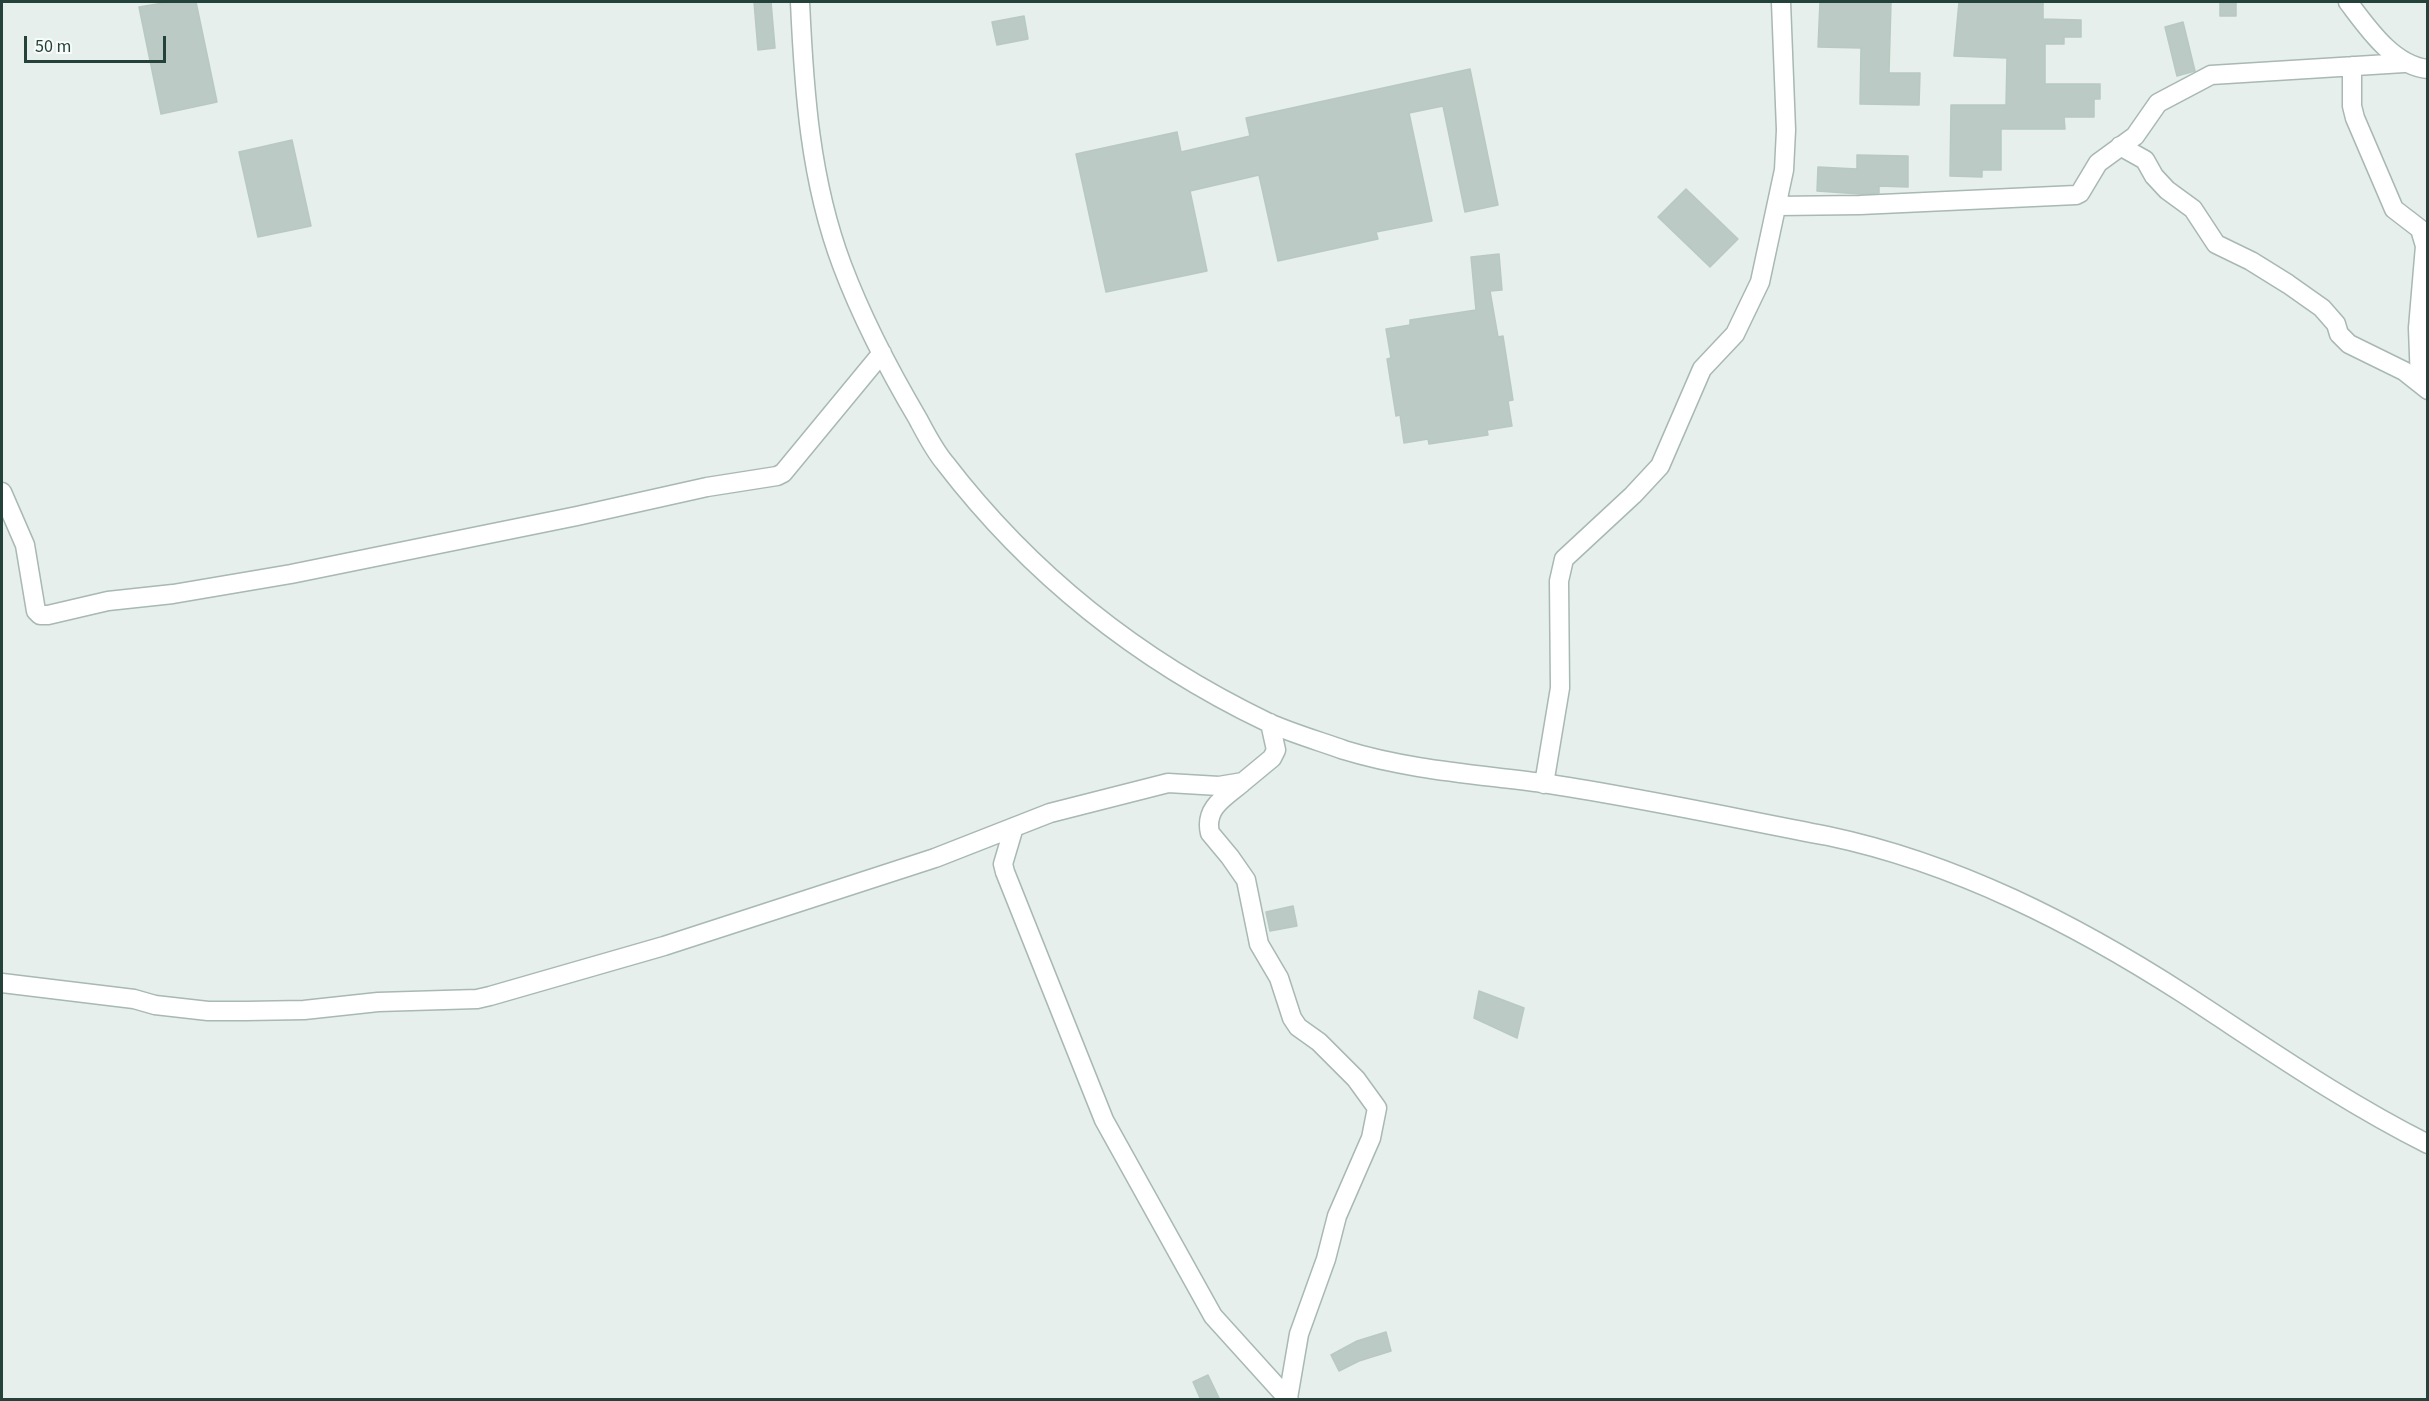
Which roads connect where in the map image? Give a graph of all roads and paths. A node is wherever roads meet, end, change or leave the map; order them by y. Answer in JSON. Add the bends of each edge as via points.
{"nodes":[{"id":1,"x":800,"y":2,"type":"edge"},
{"id":2,"x":1781,"y":2,"type":"edge"},
{"id":3,"x":2348,"y":2,"type":"edge"},
{"id":4,"x":2404,"y":63,"type":"junction"},
{"id":5,"x":2352,"y":66,"type":"junction"},
{"id":6,"x":2427,"y":69,"type":"edge"},
{"id":7,"x":2120,"y":146,"type":"junction"},
{"id":8,"x":1777,"y":206,"type":"junction"},
{"id":9,"x":882,"y":353,"type":"junction"},
{"id":10,"x":2424,"y":386,"type":"edge"},
{"id":11,"x":2,"y":492,"type":"edge"},
{"id":12,"x":1270,"y":723,"type":"junction"},
{"id":13,"x":1243,"y":782,"type":"junction"},
{"id":14,"x":1544,"y":784,"type":"junction"},
{"id":15,"x":1014,"y":827,"type":"junction"},
{"id":16,"x":2,"y":983,"type":"edge"},
{"id":17,"x":2427,"y":1144,"type":"edge"},
{"id":18,"x":1287,"y":1399,"type":"edge"}],
"edges":[{"from":1,"to":9,"type":"street","via":[[808,130],[819,183],[842,264]]},
{"from":2,"to":8,"type":"street","via":[[1786,130]]},
{"from":3,"to":4,"type":"street","via":[[2369,30]]},
{"from":4,"to":5,"type":"street"},
{"from":4,"to":6,"type":"street"},
{"from":5,"to":7,"type":"street","via":[[2211,75],[2158,103],[2141,129]]},
{"from":5,"to":10,"type":"street","via":[[2355,118],[2394,209],[2420,229],[2425,246],[2418,327]]},
{"from":7,"to":8,"type":"street","via":[[2098,163],[2080,193],[2071,196]]},
{"from":7,"to":10,"type":"street","via":[[2145,160],[2167,190],[2193,209],[2216,244],[2251,261],[2322,308],[2349,344],[2404,371]]},
{"from":8,"to":14,"type":"street","via":[[1760,282],[1735,334],[1702,369],[1660,466],[1570,552],[1561,568],[1560,688]]},
{"from":9,"to":11,"type":"street","via":[[777,476],[707,487],[291,574],[108,601],[48,615],[40,615],[36,610],[25,545]]},
{"from":9,"to":12,"type":"street","via":[[943,461],[1025,556],[1080,605],[1131,642],[1189,680]]},
{"from":12,"to":13,"type":"street","via":[[1276,750]]},
{"from":12,"to":14,"type":"street","via":[[1414,768]]},
{"from":13,"to":15,"type":"street","via":[[1149,786]]},
{"from":13,"to":18,"type":"street","via":[[1210,813],[1210,833],[1246,880],[1259,944],[1280,978],[1285,1001],[1298,1027],[1320,1042],[1356,1079],[1377,1114],[1371,1138],[1336,1216],[1326,1259],[1299,1334]]},
{"from":14,"to":17,"type":"street","via":[[1866,843],[1958,874],[2055,918],[2181,992],[2337,1095]]},
{"from":15,"to":16,"type":"street","via":[[935,858],[664,946],[477,999],[378,1002],[304,1010],[208,1011]]},
{"from":15,"to":18,"type":"street","via":[[1003,864],[1005,872],[1104,1120],[1213,1316]]}]}
